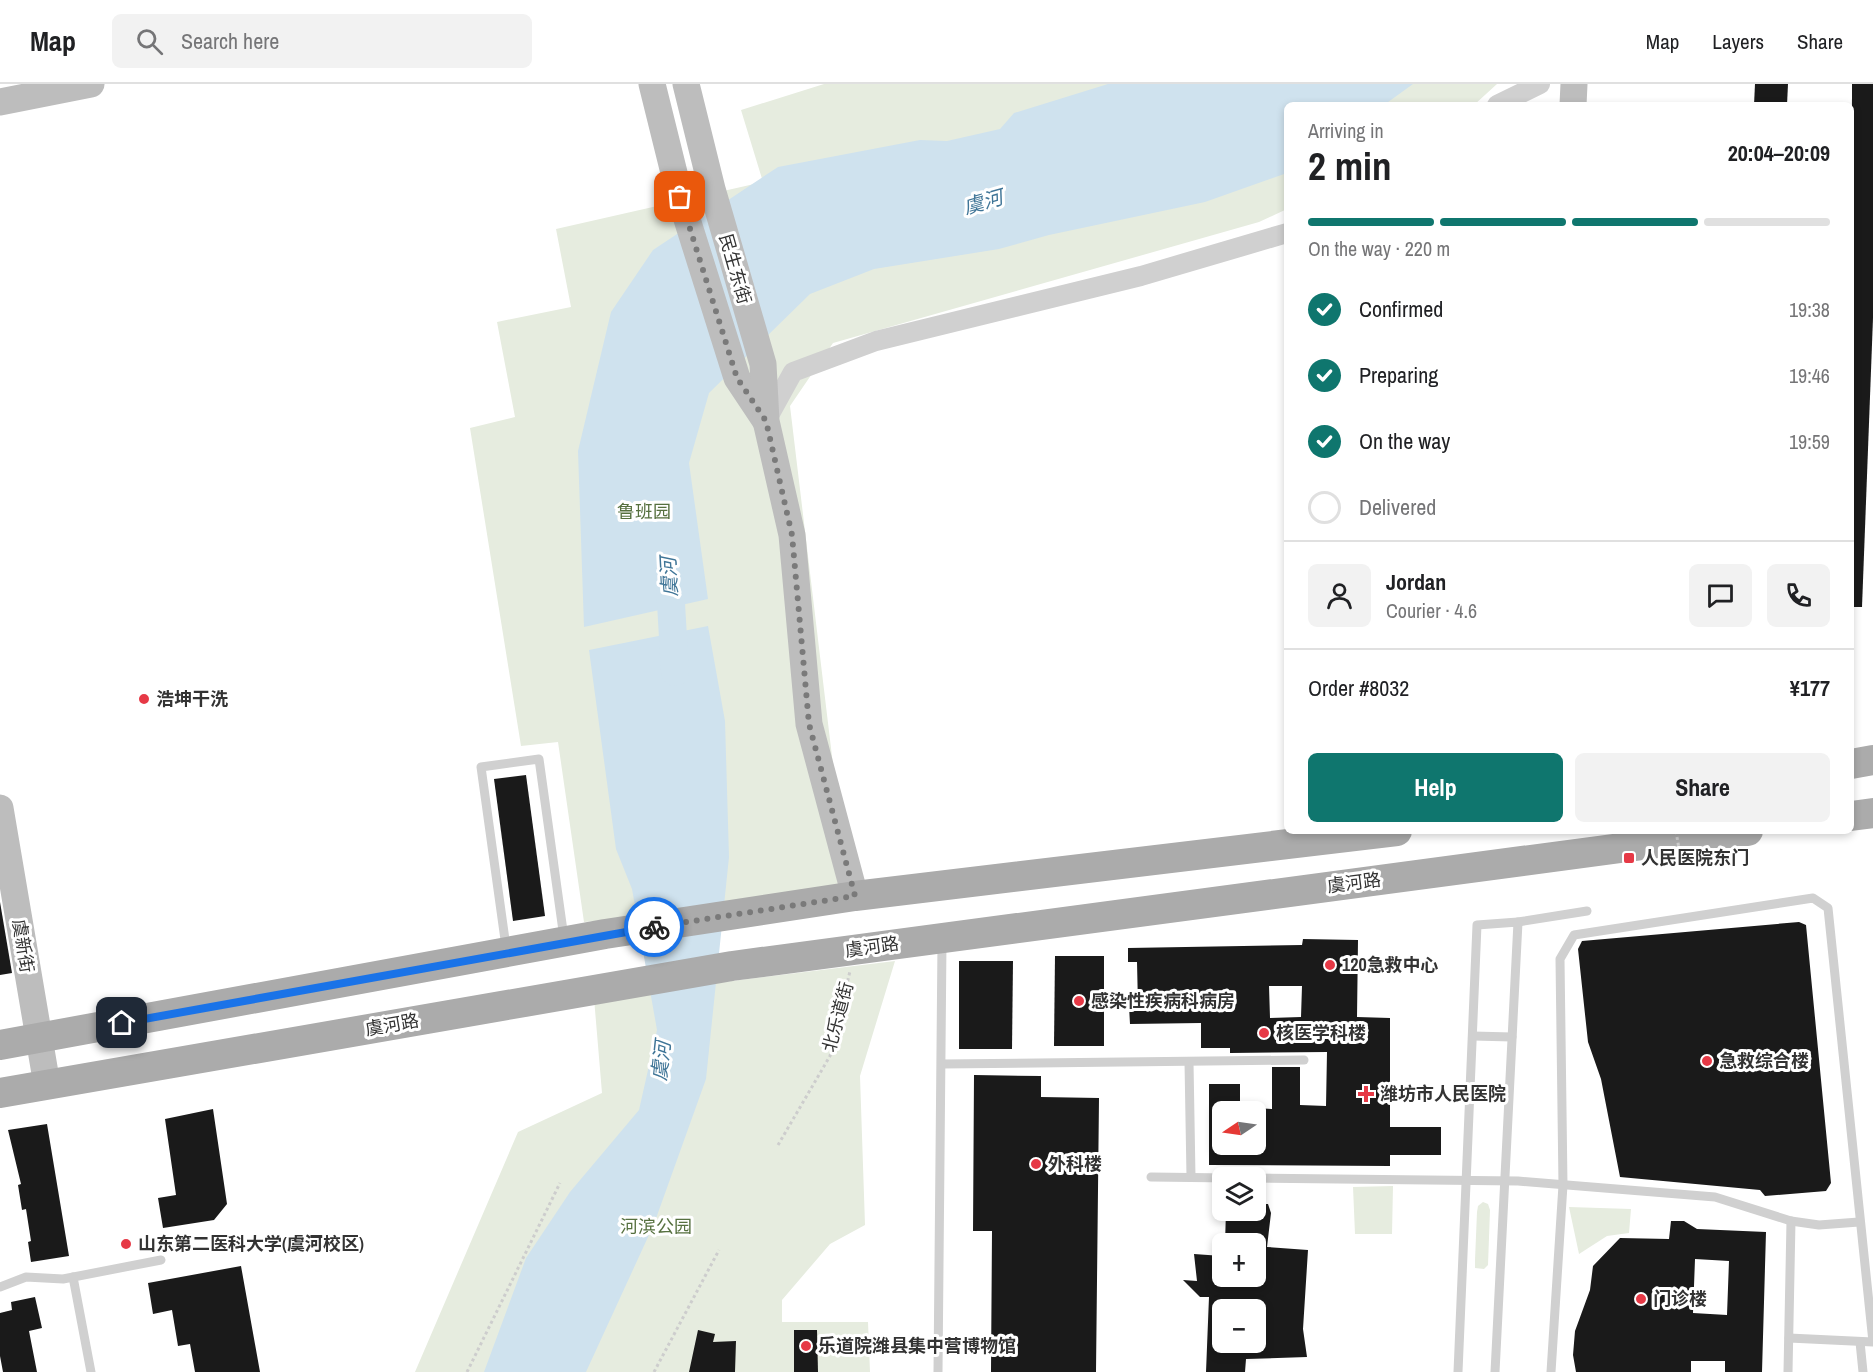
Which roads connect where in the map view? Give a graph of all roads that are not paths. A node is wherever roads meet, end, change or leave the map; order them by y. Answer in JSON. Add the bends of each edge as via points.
{"nodes":[{"id":1,"x":91,"y":84,"type":"edge"},
{"id":2,"x":652,"y":84,"type":"edge"},
{"id":3,"x":686,"y":84,"type":"edge"},
{"id":4,"x":1540,"y":84,"type":"edge"},
{"id":5,"x":1574,"y":84,"type":"edge"},
{"id":6,"x":0,"y":102,"type":"edge"},
{"id":7,"x":1503,"y":102,"type":"edge"},
{"id":8,"x":1573,"y":102,"type":"edge"},
{"id":9,"x":1284,"y":234,"type":"edge"},
{"id":10,"x":766,"y":421,"type":"junction"},
{"id":11,"x":1873,"y":760,"type":"edge"},
{"id":12,"x":1854,"y":763,"type":"edge"},
{"id":13,"x":0,"y":808,"type":"edge"},
{"id":14,"x":1873,"y":814,"type":"edge"},
{"id":15,"x":1854,"y":816,"type":"edge"},
{"id":16,"x":1372,"y":834,"type":"edge"},
{"id":17,"x":1725,"y":834,"type":"edge"},
{"id":18,"x":855,"y":896,"type":"junction"},
{"id":19,"x":1587,"y":911,"type":"dead end"},
{"id":20,"x":1518,"y":922,"type":"junction"},
{"id":21,"x":942,"y":938,"type":"junction"},
{"id":22,"x":564,"y":942,"type":"junction"},
{"id":23,"x":507,"y":952,"type":"junction"},
{"id":24,"x":1473,"y":1036,"type":"junction"},
{"id":25,"x":1512,"y":1037,"type":"junction"},
{"id":26,"x":38,"y":1038,"type":"junction"},
{"id":27,"x":0,"y":1045,"type":"edge"},
{"id":28,"x":1304,"y":1060,"type":"dead end"},
{"id":29,"x":1189,"y":1062,"type":"junction"},
{"id":30,"x":942,"y":1064,"type":"junction"},
{"id":31,"x":47,"y":1085,"type":"junction"},
{"id":32,"x":0,"y":1093,"type":"edge"},
{"id":33,"x":1150,"y":1177,"type":"dead end"},
{"id":34,"x":1191,"y":1177,"type":"junction"},
{"id":35,"x":1212,"y":1178,"type":"edge"},
{"id":36,"x":1266,"y":1178,"type":"edge"},
{"id":37,"x":1467,"y":1180,"type":"junction"},
{"id":38,"x":1505,"y":1180,"type":"junction"},
{"id":39,"x":1563,"y":1185,"type":"junction"},
{"id":40,"x":1791,"y":1221,"type":"junction"},
{"id":41,"x":1859,"y":1222,"type":"junction"},
{"id":42,"x":161,"y":1260,"type":"dead end"},
{"id":43,"x":73,"y":1277,"type":"junction"},
{"id":44,"x":0,"y":1287,"type":"edge"},
{"id":45,"x":1789,"y":1338,"type":"junction"},
{"id":46,"x":1860,"y":1342,"type":"junction"},
{"id":47,"x":91,"y":1372,"type":"edge"},
{"id":48,"x":938,"y":1372,"type":"edge"},
{"id":49,"x":1458,"y":1372,"type":"edge"},
{"id":50,"x":1495,"y":1372,"type":"edge"},
{"id":51,"x":1551,"y":1372,"type":"edge"},
{"id":52,"x":1788,"y":1372,"type":"edge"},
{"id":53,"x":1863,"y":1372,"type":"edge"}],
"edges":[{"from":1,"to":6,"type":"street"},
{"from":2,"to":10,"type":"street","name":"民生东街","via":[[680,197],[737,378]]},
{"from":3,"to":10,"type":"street","name":"民生东街","via":[[763,364]]},
{"from":4,"to":7,"type":"street"},
{"from":5,"to":8,"type":"street"},
{"from":9,"to":10,"type":"street","via":[[1141,276],[876,341],[793,372]]},
{"from":10,"to":18,"type":"street","name":"民生东街","via":[[792,535],[809,724]]},
{"from":11,"to":12,"type":"main road"},
{"from":13,"to":26,"type":"street","name":"虞新街"},
{"from":14,"to":15,"type":"main road"},
{"from":16,"to":18,"type":"main road"},
{"from":17,"to":21,"type":"main road","name":"虞河路"},
{"from":18,"to":22,"type":"main road"},
{"from":19,"to":20,"type":"lane"},
{"from":20,"to":24,"type":"lane","via":[[1477,925]]},
{"from":20,"to":25,"type":"lane"},
{"from":21,"to":30,"type":"lane"},
{"from":21,"to":31,"type":"main road","name":"虞河路","via":[[605,986]]},
{"from":22,"to":23,"type":"main road"},
{"from":22,"to":23,"type":"lane","via":[[539,759],[481,767]]},
{"from":23,"to":26,"type":"main road"},
{"from":24,"to":25,"type":"lane"},
{"from":24,"to":37,"type":"lane"},
{"from":25,"to":38,"type":"lane"},
{"from":26,"to":27,"type":"main road"},
{"from":26,"to":31,"type":"street","name":"虞新街"},
{"from":28,"to":29,"type":"lane"},
{"from":29,"to":30,"type":"lane"},
{"from":29,"to":34,"type":"lane"},
{"from":30,"to":48,"type":"lane"},
{"from":31,"to":32,"type":"main road","name":"虞河路"},
{"from":33,"to":34,"type":"lane"},
{"from":34,"to":35,"type":"lane"},
{"from":36,"to":37,"type":"lane"},
{"from":37,"to":38,"type":"lane"},
{"from":37,"to":49,"type":"lane"},
{"from":38,"to":39,"type":"lane"},
{"from":38,"to":50,"type":"lane"},
{"from":39,"to":40,"type":"lane","via":[[1714,1197]]},
{"from":39,"to":41,"type":"lane","via":[[1560,959],[1574,935],[1813,898],[1828,908]]},
{"from":39,"to":51,"type":"lane"},
{"from":40,"to":41,"type":"lane","via":[[1819,1225]]},
{"from":40,"to":45,"type":"lane"},
{"from":41,"to":46,"type":"lane","via":[[1873,1342]]},
{"from":42,"to":43,"type":"lane"},
{"from":43,"to":44,"type":"lane","via":[[26,1277]]},
{"from":43,"to":47,"type":"lane"},
{"from":45,"to":46,"type":"lane"},
{"from":45,"to":52,"type":"lane"},
{"from":46,"to":53,"type":"lane"}]}
